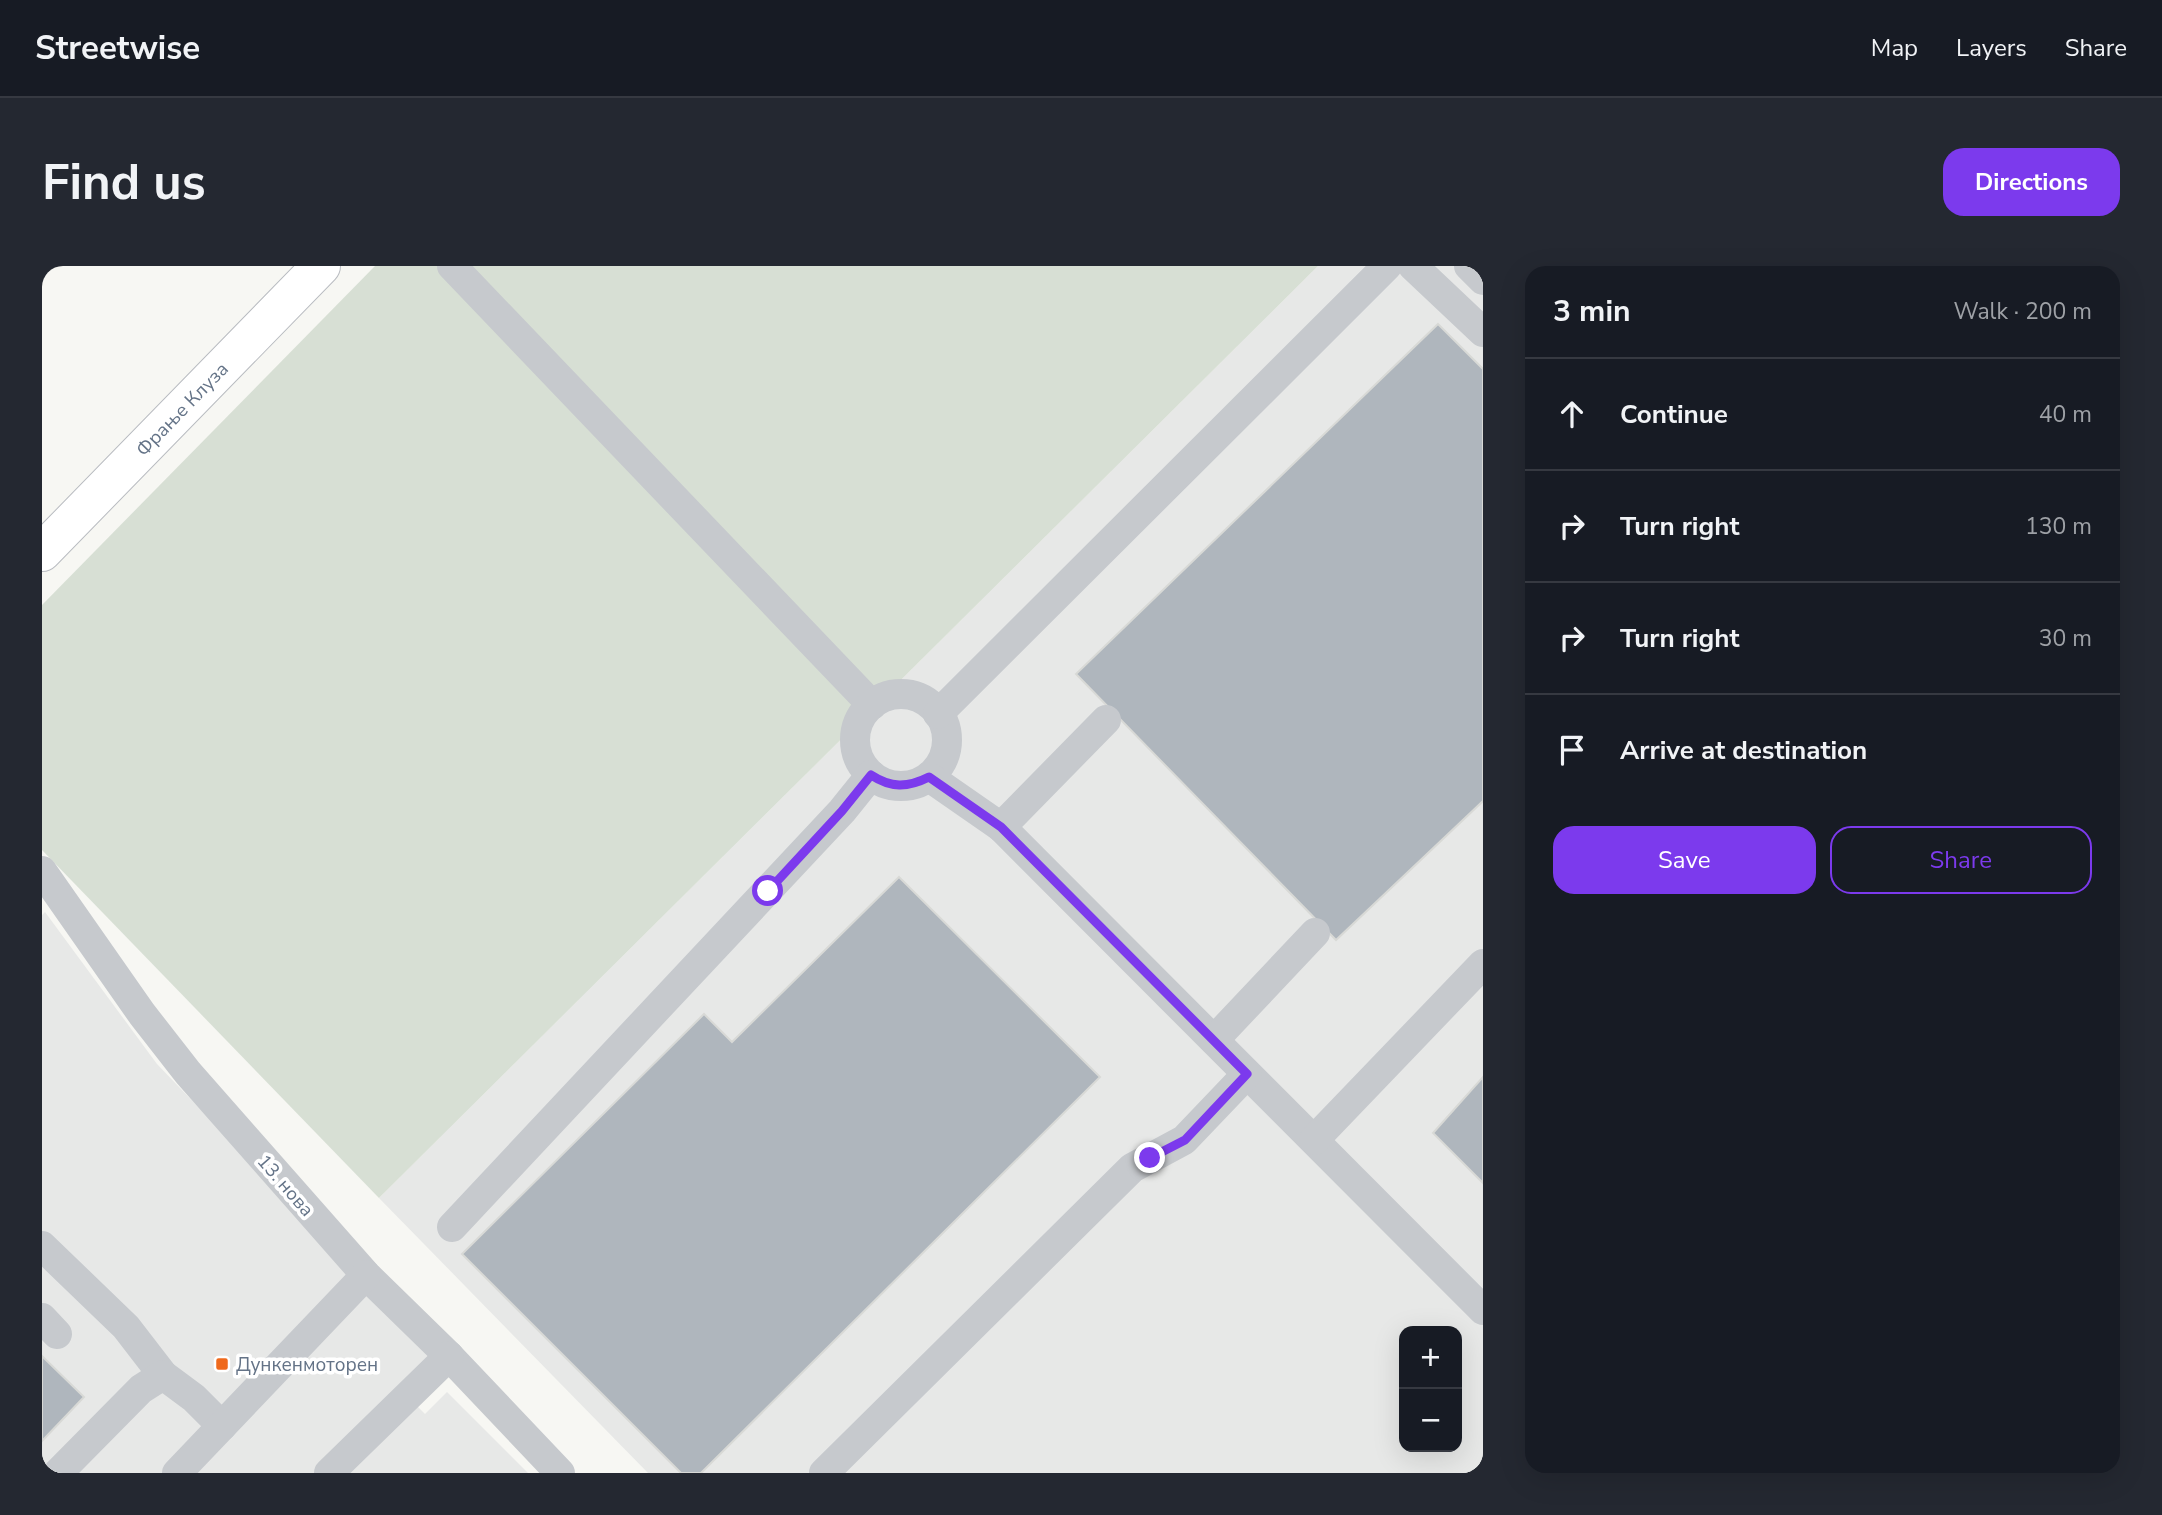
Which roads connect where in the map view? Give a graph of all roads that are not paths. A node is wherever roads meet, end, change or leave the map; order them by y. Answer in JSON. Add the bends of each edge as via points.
{"nodes":[{"id":1,"x":321,"y":266,"type":"edge"},
{"id":2,"x":452,"y":266,"type":"edge"},
{"id":3,"x":1387,"y":266,"type":"edge"},
{"id":4,"x":1413,"y":266,"type":"edge"},
{"id":5,"x":1469,"y":266,"type":"edge"},
{"id":6,"x":1483,"y":280,"type":"edge"},
{"id":7,"x":1483,"y":332,"type":"edge"},
{"id":8,"x":42,"y":552,"type":"edge"},
{"id":9,"x":872,"y":705,"type":"junction"},
{"id":10,"x":938,"y":714,"type":"junction"},
{"id":11,"x":1106,"y":720,"type":"dead end"},
{"id":12,"x":871,"y":775,"type":"junction"},
{"id":13,"x":929,"y":777,"type":"junction"},
{"id":14,"x":1001,"y":827,"type":"junction"},
{"id":15,"x":42,"y":872,"type":"edge"},
{"id":16,"x":1315,"y":933,"type":"dead end"},
{"id":17,"x":1483,"y":964,"type":"edge"},
{"id":18,"x":1214,"y":1040,"type":"junction"},
{"id":19,"x":1247,"y":1074,"type":"junction"},
{"id":20,"x":1314,"y":1140,"type":"junction"},
{"id":21,"x":452,"y":1227,"type":"dead end"},
{"id":22,"x":42,"y":1246,"type":"edge"},
{"id":23,"x":366,"y":1275,"type":"junction"},
{"id":24,"x":1483,"y":1310,"type":"edge"},
{"id":25,"x":449,"y":1356,"type":"junction"},
{"id":26,"x":163,"y":1375,"type":"junction"},
{"id":27,"x":222,"y":1426,"type":"junction"},
{"id":28,"x":58,"y":1473,"type":"edge"},
{"id":29,"x":177,"y":1473,"type":"edge"},
{"id":30,"x":329,"y":1473,"type":"edge"},
{"id":31,"x":560,"y":1473,"type":"edge"},
{"id":32,"x":824,"y":1473,"type":"edge"}],
"edges":[{"from":1,"to":8,"type":"main road","name":"Фрање Клуза"},
{"from":2,"to":9,"type":"street"},
{"from":3,"to":10,"type":"street"},
{"from":4,"to":7,"type":"street"},
{"from":5,"to":6,"type":"street"},
{"from":9,"to":10,"type":"street","via":[[900,694],[921,700]]},
{"from":9,"to":12,"type":"street","via":[[857,726],[855,740],[862,765]]},
{"from":10,"to":13,"type":"street","via":[[947,741],[939,766]]},
{"from":11,"to":14,"type":"street"},
{"from":12,"to":13,"type":"street","via":[[893,786]]},
{"from":12,"to":21,"type":"street"},
{"from":13,"to":14,"type":"street"},
{"from":14,"to":18,"type":"street"},
{"from":15,"to":23,"type":"street","name":"13. нова","via":[[188,1073]]},
{"from":16,"to":18,"type":"street"},
{"from":17,"to":20,"type":"street"},
{"from":18,"to":19,"type":"street"},
{"from":19,"to":20,"type":"street"},
{"from":19,"to":32,"type":"street","via":[[1185,1140],[1132,1168]]},
{"from":20,"to":24,"type":"street"},
{"from":22,"to":26,"type":"street","via":[[126,1327]]},
{"from":23,"to":25,"type":"street","name":"13. нова"},
{"from":23,"to":27,"type":"street"},
{"from":25,"to":30,"type":"street"},
{"from":25,"to":31,"type":"street","name":"13. нова"},
{"from":26,"to":27,"type":"street"},
{"from":26,"to":28,"type":"street","via":[[141,1389]]},
{"from":27,"to":29,"type":"street"}]}
